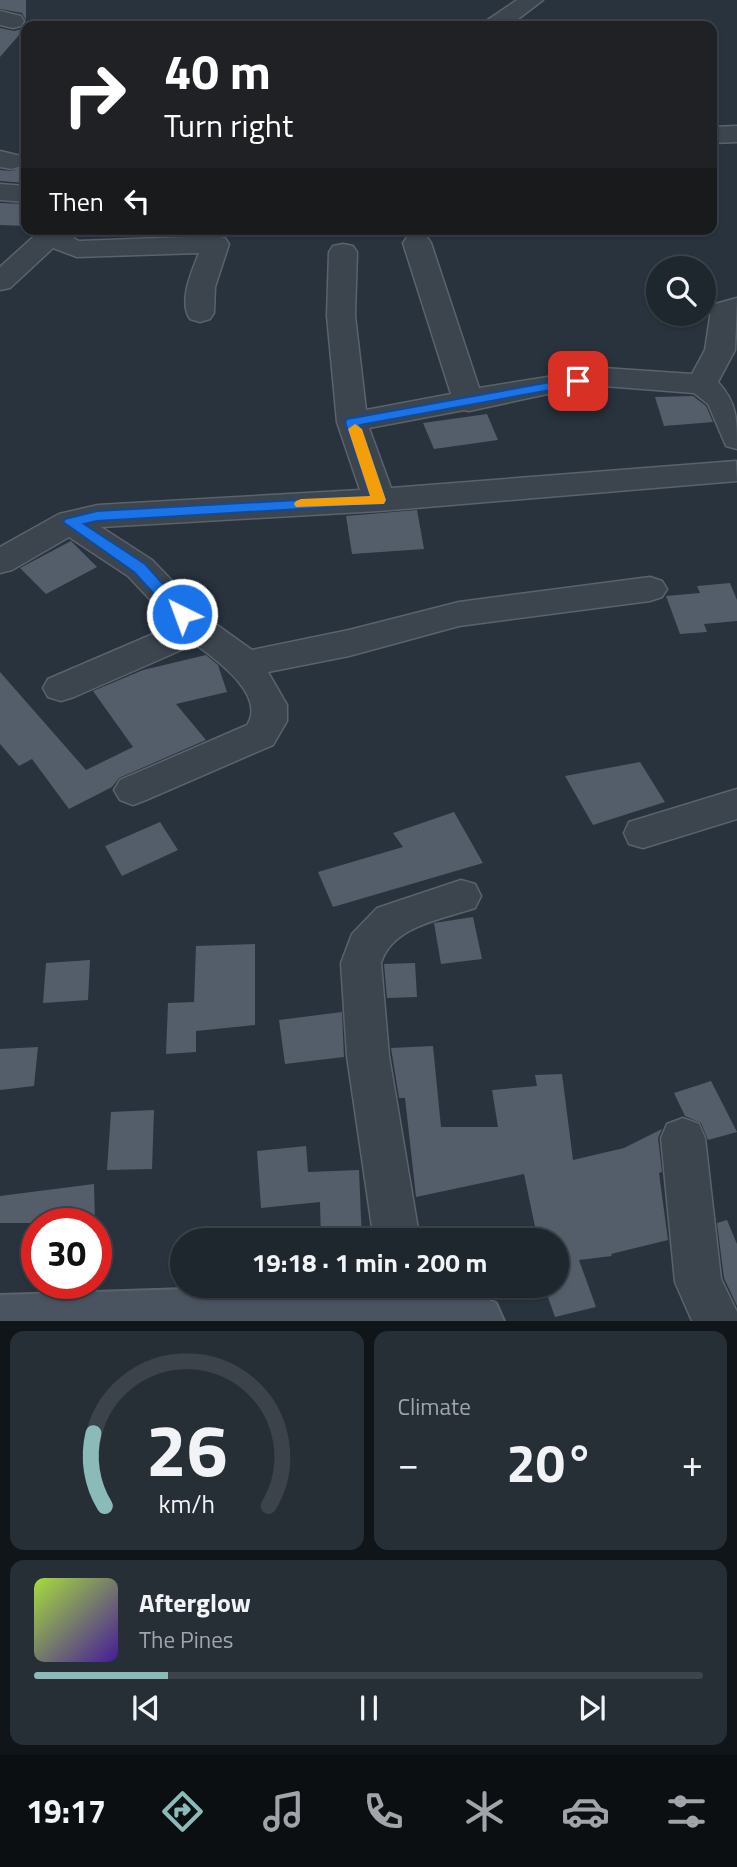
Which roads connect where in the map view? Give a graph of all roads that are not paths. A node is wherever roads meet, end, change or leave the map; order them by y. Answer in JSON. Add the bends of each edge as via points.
{"nodes":[{"id":1,"x":533,"y":0,"type":"edge"},
{"id":2,"x":502,"y":21,"type":"edge"},
{"id":3,"x":737,"y":134,"type":"edge"},
{"id":4,"x":717,"y":135,"type":"edge"},
{"id":5,"x":0,"y":192,"type":"edge"},
{"id":6,"x":21,"y":194,"type":"edge"},
{"id":7,"x":51,"y":235,"type":"edge"},
{"id":8,"x":58,"y":235,"type":"edge"},
{"id":9,"x":417,"y":243,"type":"dead end"},
{"id":10,"x":343,"y":252,"type":"dead end"},
{"id":11,"x":0,"y":282,"type":"edge"},
{"id":12,"x":737,"y":306,"type":"edge"},
{"id":13,"x":200,"y":313,"type":"dead end"},
{"id":14,"x":702,"y":384,"type":"junction"},
{"id":15,"x":468,"y":402,"type":"junction"},
{"id":16,"x":352,"y":422,"type":"junction"},
{"id":17,"x":737,"y":439,"type":"edge"},
{"id":18,"x":736,"y":470,"type":"edge"},
{"id":19,"x":379,"y":500,"type":"junction"},
{"id":20,"x":70,"y":522,"type":"junction"},
{"id":21,"x":0,"y":562,"type":"edge"},
{"id":22,"x":650,"y":589,"type":"dead end"},
{"id":23,"x":198,"y":629,"type":"junction"},
{"id":24,"x":246,"y":664,"type":"junction"},
{"id":25,"x":61,"y":688,"type":"dead end"},
{"id":26,"x":133,"y":790,"type":"dead end"},
{"id":27,"x":737,"y":804,"type":"edge"},
{"id":28,"x":643,"y":833,"type":"dead end"},
{"id":29,"x":461,"y":896,"type":"dead end"},
{"id":30,"x":683,"y":1138,"type":"dead end"},
{"id":31,"x":395,"y":1228,"type":"edge"},
{"id":32,"x":389,"y":1298,"type":"edge"},
{"id":33,"x":409,"y":1298,"type":"edge"},
{"id":34,"x":0,"y":1321,"type":"edge"},
{"id":35,"x":478,"y":1321,"type":"edge"},
{"id":36,"x":717,"y":1321,"type":"edge"}],
"edges":[{"from":1,"to":2,"type":"street"},
{"from":3,"to":4,"type":"street"},
{"from":5,"to":6,"type":"street"},
{"from":7,"to":11,"type":"street"},
{"from":8,"to":13,"type":"street","via":[[77,249],[215,244],[201,287]]},
{"from":9,"to":15,"type":"street"},
{"from":10,"to":16,"type":"street","via":[[341,316]]},
{"from":12,"to":14,"type":"street","via":[[725,310],[720,350]]},
{"from":14,"to":15,"type":"street","via":[[604,377]]},
{"from":14,"to":17,"type":"street","via":[[721,399]]},
{"from":15,"to":16,"type":"street"},
{"from":16,"to":19,"type":"street"},
{"from":18,"to":19,"type":"street"},
{"from":19,"to":20,"type":"street","via":[[97,516]]},
{"from":20,"to":21,"type":"street"},
{"from":20,"to":23,"type":"street","via":[[140,568]]},
{"from":22,"to":24,"type":"street","via":[[459,614]]},
{"from":23,"to":24,"type":"street"},
{"from":23,"to":25,"type":"street"},
{"from":24,"to":26,"type":"street","via":[[269,705],[269,721],[260,735]]},
{"from":27,"to":28,"type":"street"},
{"from":29,"to":31,"type":"street","via":[[391,920],[366,946],[361,963],[368,1056]]},
{"from":30,"to":36,"type":"street","via":[[698,1282]]},
{"from":32,"to":34,"type":"main road"},
{"from":33,"to":35,"type":"main road"}]}
